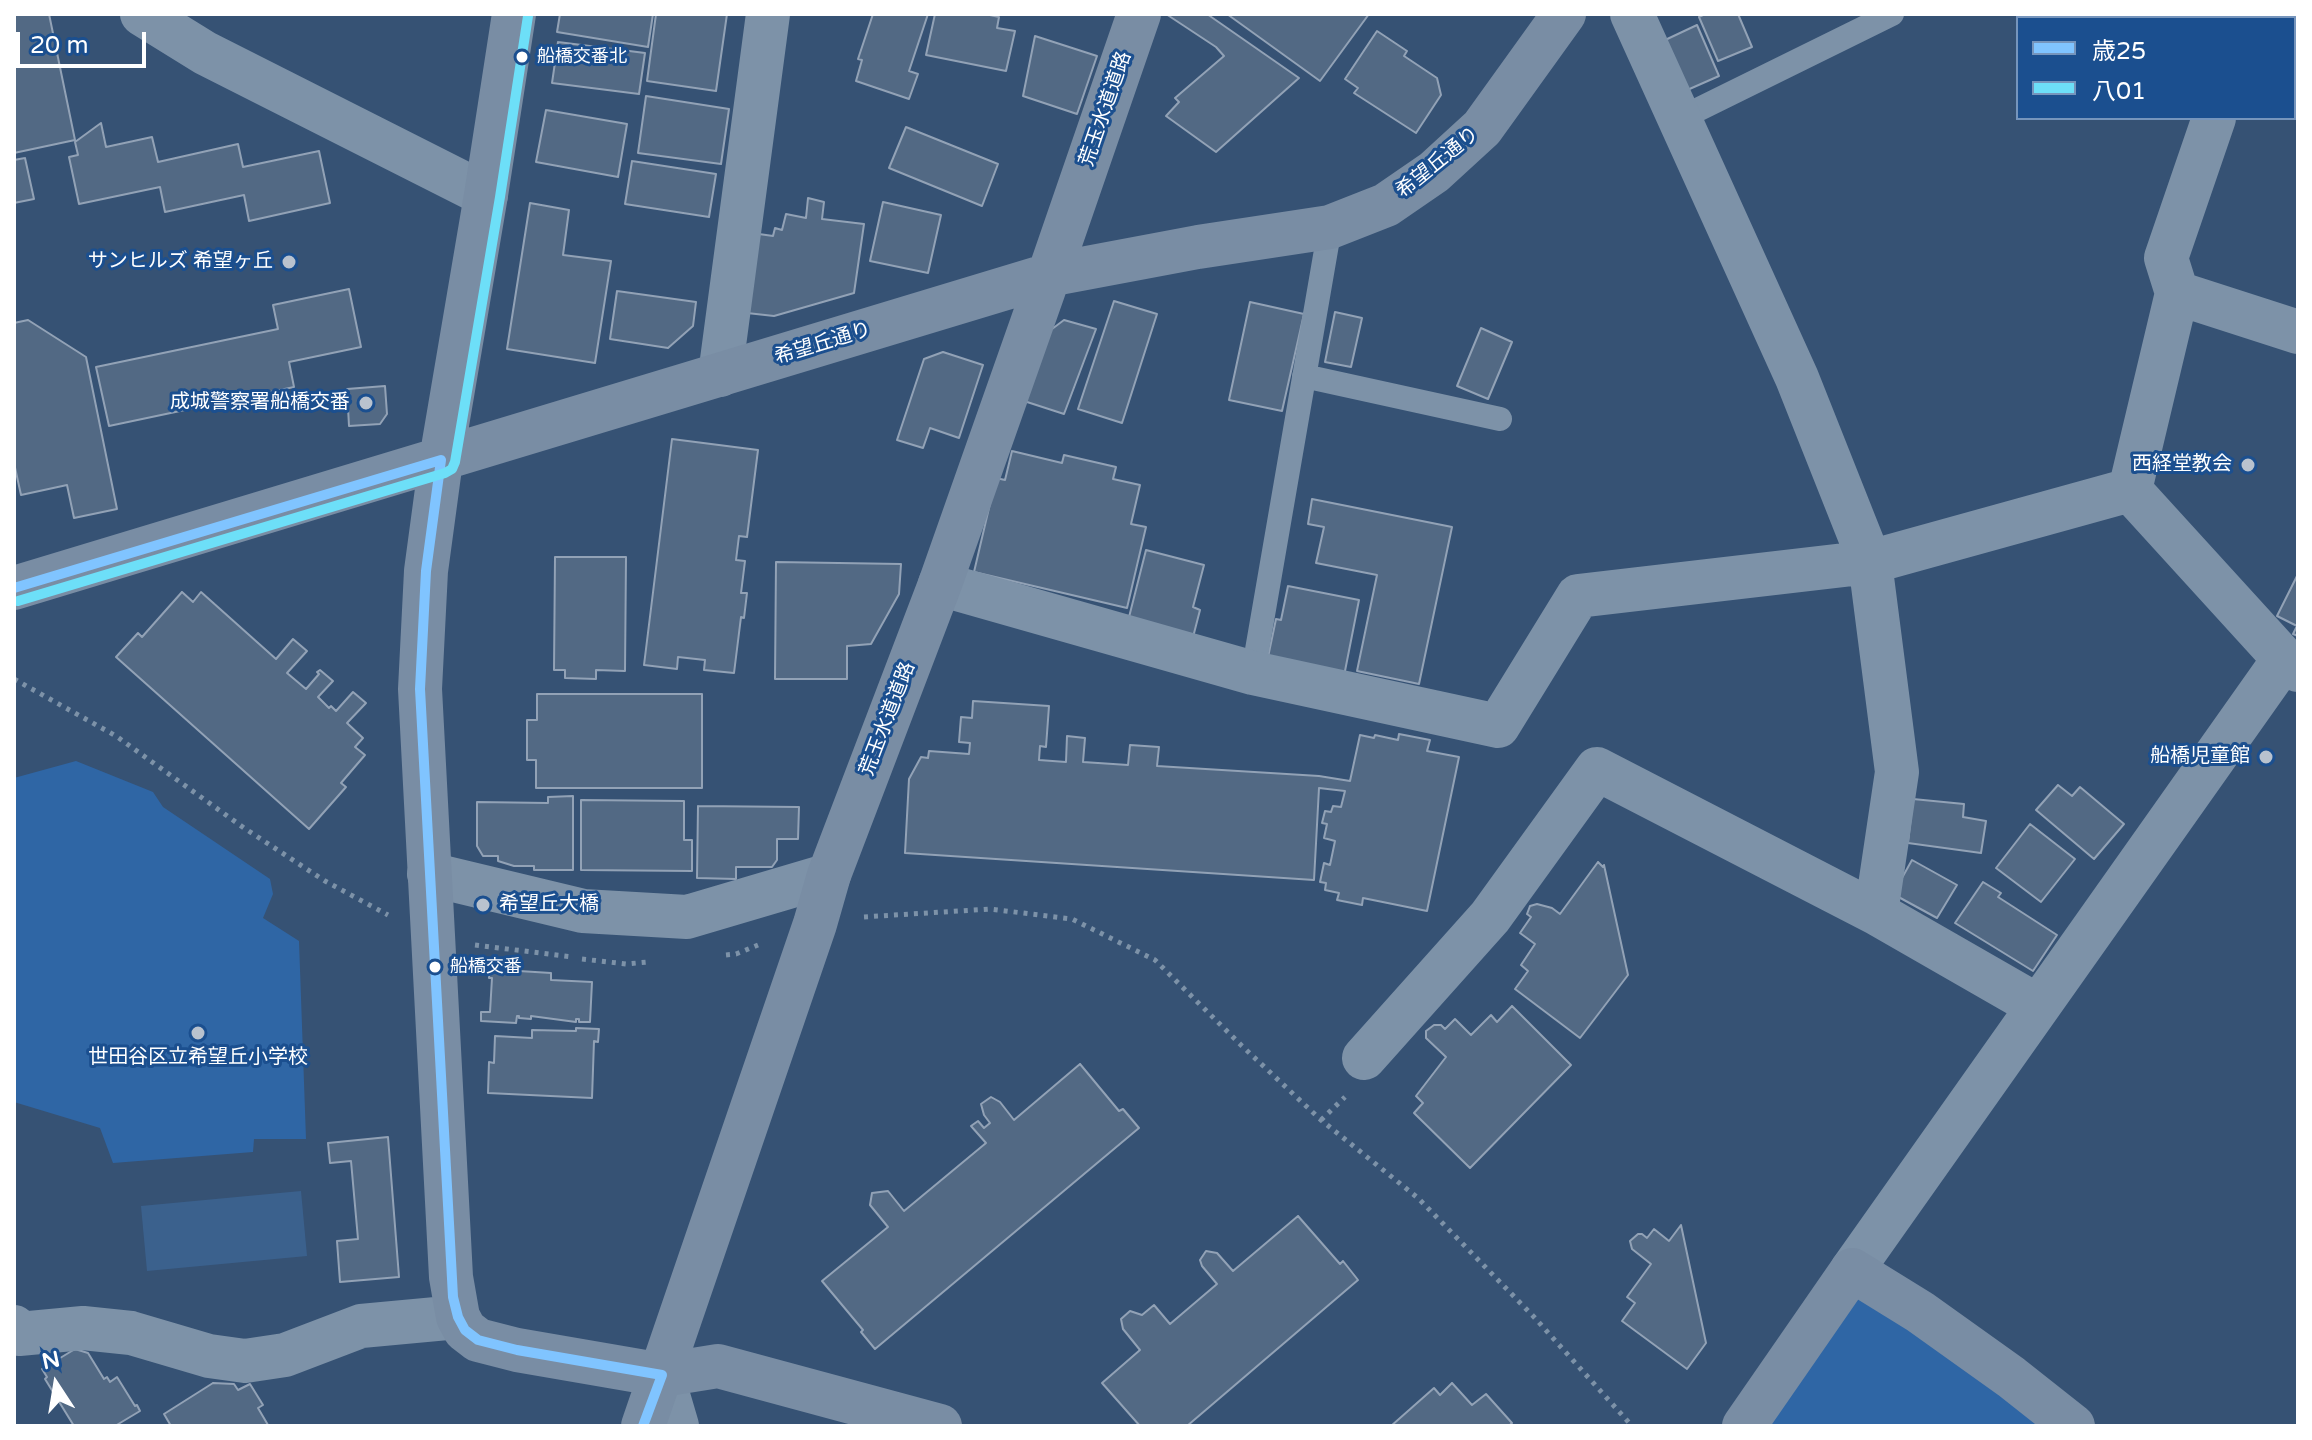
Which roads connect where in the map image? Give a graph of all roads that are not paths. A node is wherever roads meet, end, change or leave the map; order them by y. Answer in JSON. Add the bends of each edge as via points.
{"nodes":[{"id":1,"x":514,"y":14,"type":"edge"},
{"id":2,"x":768,"y":14,"type":"edge"},
{"id":3,"x":1139,"y":14,"type":"edge"},
{"id":4,"x":1564,"y":14,"type":"edge"},
{"id":5,"x":1632,"y":14,"type":"edge"},
{"id":6,"x":1892,"y":14,"type":"edge"},
{"id":7,"x":148,"y":15,"type":"edge"},
{"id":8,"x":1679,"y":119,"type":"junction"},
{"id":9,"x":2213,"y":120,"type":"edge"},
{"id":10,"x":486,"y":195,"type":"junction"},
{"id":11,"x":1330,"y":227,"type":"junction"},
{"id":12,"x":1049,"y":275,"type":"junction"},
{"id":13,"x":2177,"y":293,"type":"junction"},
{"id":14,"x":2298,"y":332,"type":"edge"},
{"id":15,"x":720,"y":375,"type":"junction"},
{"id":16,"x":1304,"y":376,"type":"junction"},
{"id":17,"x":1500,"y":419,"type":"dead end"},
{"id":18,"x":441,"y":460,"type":"junction"},
{"id":19,"x":2130,"y":490,"type":"junction"},
{"id":20,"x":1870,"y":562,"type":"junction"},
{"id":21,"x":940,"y":584,"type":"junction"},
{"id":22,"x":14,"y":588,"type":"edge"},
{"id":23,"x":2291,"y":664,"type":"edge"},
{"id":24,"x":1253,"y":673,"type":"junction"},
{"id":25,"x":429,"y":874,"type":"junction"},
{"id":26,"x":829,"y":875,"type":"junction"},
{"id":27,"x":1876,"y":913,"type":"junction"},
{"id":28,"x":2038,"y":1006,"type":"junction"},
{"id":29,"x":1364,"y":1058,"type":"dead end"},
{"id":30,"x":1852,"y":1270,"type":"junction"},
{"id":31,"x":458,"y":1317,"type":"junction"},
{"id":32,"x":16,"y":1333,"type":"edge"},
{"id":33,"x":662,"y":1375,"type":"junction"},
{"id":34,"x":643,"y":1426,"type":"edge"},
{"id":35,"x":677,"y":1426,"type":"edge"},
{"id":36,"x":940,"y":1426,"type":"edge"},
{"id":37,"x":1744,"y":1426,"type":"edge"},
{"id":38,"x":2073,"y":1426,"type":"edge"}],
"edges":[{"from":1,"to":10,"type":"street"},
{"from":2,"to":15,"type":"street"},
{"from":3,"to":12,"type":"street","name":"荒玉水道道路"},
{"from":4,"to":11,"type":"street","name":"希望丘通り","via":[[1482,128],[1434,172],[1386,205]]},
{"from":5,"to":8,"type":"street"},
{"from":6,"to":8,"type":"lane"},
{"from":7,"to":10,"type":"street","via":[[205,53]]},
{"from":8,"to":20,"type":"street","via":[[1797,378]]},
{"from":9,"to":13,"type":"street","via":[[2166,258]]},
{"from":10,"to":18,"type":"street"},
{"from":11,"to":12,"type":"street","name":"希望丘通り"},
{"from":11,"to":16,"type":"lane"},
{"from":12,"to":15,"type":"street","name":"希望丘通り"},
{"from":12,"to":21,"type":"street","name":"荒玉水道道路"},
{"from":13,"to":14,"type":"street"},
{"from":13,"to":19,"type":"street"},
{"from":15,"to":18,"type":"street","name":"希望丘通り"},
{"from":16,"to":17,"type":"lane"},
{"from":16,"to":24,"type":"lane"},
{"from":18,"to":22,"type":"street","name":"希望丘通り"},
{"from":18,"to":25,"type":"street","via":[[426,571],[420,689]]},
{"from":19,"to":20,"type":"street"},
{"from":19,"to":23,"type":"street"},
{"from":20,"to":24,"type":"street","via":[[1578,596],[1498,726]]},
{"from":20,"to":27,"type":"street","via":[[1897,772]]},
{"from":21,"to":24,"type":"street"},
{"from":21,"to":26,"type":"street","name":"荒玉水道道路"},
{"from":23,"to":28,"type":"street"},
{"from":25,"to":26,"type":"street","via":[[583,911],[687,917]]},
{"from":25,"to":31,"type":"street","via":[[451,1277]]},
{"from":26,"to":33,"type":"street","name":"荒玉水道道路"},
{"from":27,"to":28,"type":"street"},
{"from":27,"to":29,"type":"street","via":[[1597,769],[1490,917]]},
{"from":28,"to":30,"type":"street"},
{"from":30,"to":37,"type":"street"},
{"from":30,"to":38,"type":"street","via":[[1920,1312]]},
{"from":31,"to":32,"type":"street","via":[[361,1326],[285,1355],[245,1361],[131,1333],[83,1328]]},
{"from":31,"to":33,"type":"street","via":[[478,1340]]},
{"from":33,"to":34,"type":"street","name":"荒玉水道道路"},
{"from":33,"to":35,"type":"street"},
{"from":33,"to":36,"type":"street","via":[[718,1366]]}]}
